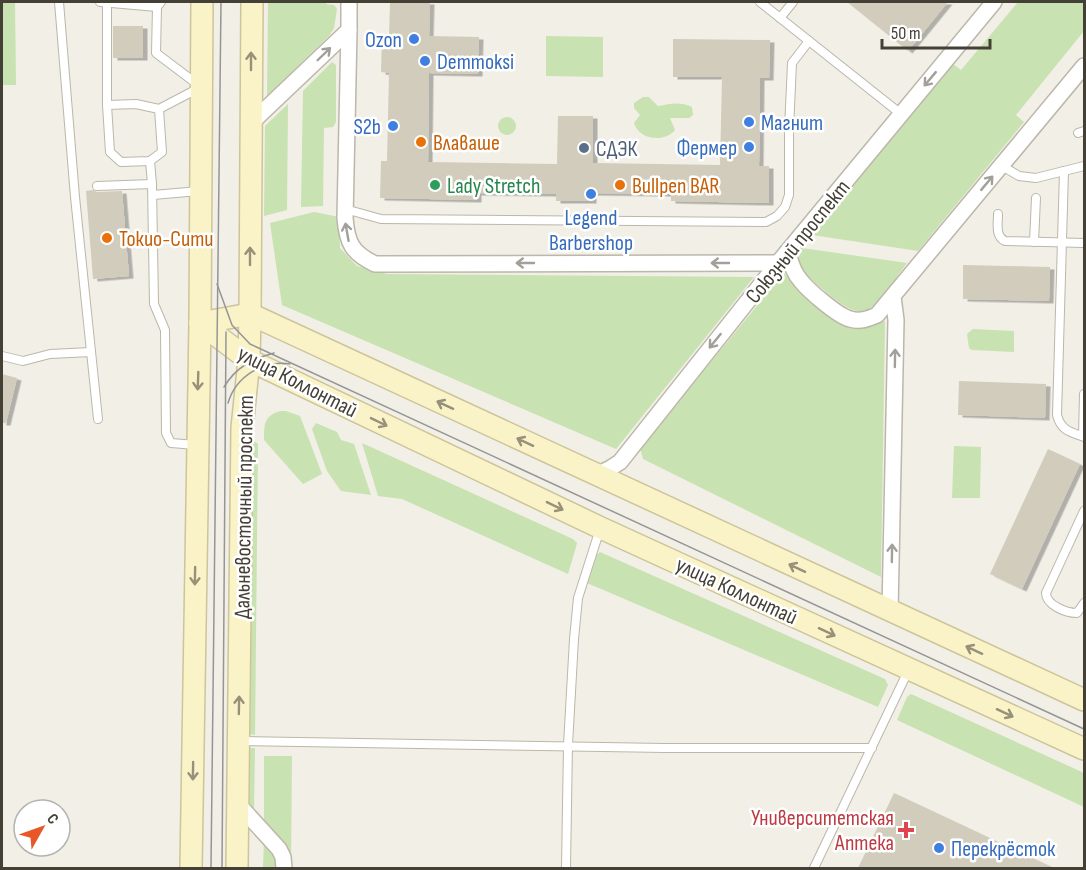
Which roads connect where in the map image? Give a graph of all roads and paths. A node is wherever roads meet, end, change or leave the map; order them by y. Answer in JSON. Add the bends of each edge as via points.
{"nodes":[{"id":1,"x":59,"y":2,"type":"edge"},
{"id":2,"x":100,"y":2,"type":"edge"},
{"id":3,"x":106,"y":2,"type":"edge"},
{"id":4,"x":202,"y":2,"type":"edge"},
{"id":5,"x":252,"y":2,"type":"edge"},
{"id":6,"x":349,"y":2,"type":"edge"},
{"id":7,"x":760,"y":2,"type":"edge"},
{"id":8,"x":793,"y":2,"type":"edge"},
{"id":9,"x":994,"y":2,"type":"edge"},
{"id":10,"x":159,"y":4,"type":"edge"},
{"id":11,"x":780,"y":18,"type":"junction"},
{"id":12,"x":349,"y":30,"type":"junction"},
{"id":13,"x":808,"y":40,"type":"junction"},
{"id":14,"x":1084,"y":66,"type":"edge"},
{"id":15,"x":201,"y":87,"type":"junction"},
{"id":16,"x":107,"y":105,"type":"junction"},
{"id":17,"x":159,"y":109,"type":"junction"},
{"id":18,"x":901,"y":114,"type":"junction"},
{"id":19,"x":251,"y":123,"type":"junction"},
{"id":20,"x":150,"y":161,"type":"junction"},
{"id":21,"x":1002,"y":166,"type":"junction"},
{"id":22,"x":1084,"y":166,"type":"edge"},
{"id":23,"x":1065,"y":171,"type":"junction"},
{"id":24,"x":152,"y":184,"type":"junction"},
{"id":25,"x":97,"y":186,"type":"dead end"},
{"id":26,"x":201,"y":191,"type":"junction"},
{"id":27,"x":153,"y":195,"type":"junction"},
{"id":28,"x":1036,"y":198,"type":"dead end"},
{"id":29,"x":345,"y":209,"type":"junction"},
{"id":30,"x":998,"y":213,"type":"dead end"},
{"id":31,"x":1034,"y":242,"type":"junction"},
{"id":32,"x":1062,"y":242,"type":"junction"},
{"id":33,"x":1084,"y":243,"type":"edge"},
{"id":34,"x":783,"y":257,"type":"junction"},
{"id":35,"x":893,"y":297,"type":"junction"},
{"id":36,"x":250,"y":315,"type":"junction"},
{"id":37,"x":200,"y":323,"type":"junction"},
{"id":38,"x":91,"y":352,"type":"junction"},
{"id":39,"x":2,"y":356,"type":"edge"},
{"id":40,"x":249,"y":360,"type":"junction"},
{"id":41,"x":1084,"y":394,"type":"edge"},
{"id":42,"x":98,"y":419,"type":"dead end"},
{"id":43,"x":1084,"y":436,"type":"edge"},
{"id":44,"x":197,"y":446,"type":"junction"},
{"id":45,"x":596,"y":475,"type":"junction"},
{"id":46,"x":1084,"y":511,"type":"edge"},
{"id":47,"x":601,"y":528,"type":"junction"},
{"id":48,"x":1084,"y":603,"type":"edge"},
{"id":49,"x":890,"y":611,"type":"junction"},
{"id":50,"x":909,"y":669,"type":"junction"},
{"id":51,"x":1084,"y":700,"type":"edge"},
{"id":52,"x":238,"y":741,"type":"junction"},
{"id":53,"x":568,"y":745,"type":"junction"},
{"id":54,"x":872,"y":748,"type":"junction"},
{"id":55,"x":1084,"y":749,"type":"edge"},
{"id":56,"x":238,"y":804,"type":"junction"},
{"id":57,"x":191,"y":868,"type":"edge"},
{"id":58,"x":237,"y":868,"type":"edge"},
{"id":59,"x":284,"y":868,"type":"edge"},
{"id":60,"x":566,"y":868,"type":"edge"},
{"id":61,"x":814,"y":868,"type":"edge"}],
"edges":[{"from":1,"to":38,"type":"lane"},
{"from":2,"to":3,"type":"lane"},
{"from":3,"to":10,"type":"lane"},
{"from":3,"to":16,"type":"lane"},
{"from":4,"to":15,"type":"main road","name":"Дальневосточный проспект"},
{"from":19,"to":5,"type":"main road","name":"Дальневосточный проспект","one_way":true},
{"from":6,"to":12,"type":"street"},
{"from":7,"to":11,"type":"lane"},
{"from":8,"to":11,"type":"lane"},
{"from":9,"to":18,"type":"street","name":"Союзный проспект","one_way":true},
{"from":10,"to":15,"type":"lane","via":[[156,53]]},
{"from":11,"to":13,"type":"lane"},
{"from":19,"to":12,"type":"street","one_way":true},
{"from":12,"to":29,"type":"street"},
{"from":13,"to":18,"type":"lane"},
{"from":13,"to":29,"type":"lane","via":[[792,63],[789,195],[785,207],[766,222],[381,219]]},
{"from":14,"to":21,"type":"street"},
{"from":15,"to":17,"type":"lane"},
{"from":15,"to":26,"type":"main road","name":"Дальневосточный проспект"},
{"from":16,"to":17,"type":"lane","via":[[136,104]]},
{"from":16,"to":20,"type":"lane","via":[[110,152],[121,162]]},
{"from":17,"to":20,"type":"lane","via":[[162,152]]},
{"from":18,"to":34,"type":"street","name":"Союзный проспект"},
{"from":36,"to":19,"type":"main road","name":"Дальневосточный проспект","one_way":true},
{"from":20,"to":24,"type":"lane"},
{"from":21,"to":23,"type":"lane","via":[[1018,176],[1036,178]]},
{"from":35,"to":21,"type":"street","one_way":true},
{"from":22,"to":23,"type":"lane"},
{"from":23,"to":32,"type":"lane"},
{"from":24,"to":25,"type":"lane"},
{"from":24,"to":27,"type":"lane"},
{"from":26,"to":27,"type":"lane"},
{"from":26,"to":37,"type":"main road","name":"Дальневосточный проспект"},
{"from":27,"to":44,"type":"lane","via":[[154,304],[165,330],[166,433],[171,443]]},
{"from":28,"to":31,"type":"lane"},
{"from":34,"to":29,"type":"street","one_way":true,"via":[[375,264],[364,259],[349,243]]},
{"from":30,"to":31,"type":"lane","via":[[1000,239]]},
{"from":31,"to":32,"type":"lane"},
{"from":32,"to":33,"type":"lane"},
{"from":32,"to":43,"type":"lane","via":[[1057,415],[1063,428]]},
{"from":34,"to":35,"type":"street","via":[[801,282],[851,320],[877,315]]},
{"from":34,"to":45,"type":"street","name":"Союзный проспект","one_way":true,"via":[[620,462]]},
{"from":49,"to":35,"type":"street","one_way":true,"via":[[896,320]]},
{"from":36,"to":37,"type":"main road","name":"улица Коллонтай"},
{"from":36,"to":40,"type":"main road","name":"Дальневосточный проспект"},
{"from":45,"to":36,"type":"main road","name":"улица Коллонтай","one_way":true},
{"from":37,"to":40,"type":"main road","name":"улица Коллонтай"},
{"from":37,"to":44,"type":"main road","name":"Дальневосточный проспект","one_way":true},
{"from":38,"to":39,"type":"lane","via":[[50,354],[23,361]]},
{"from":38,"to":42,"type":"lane"},
{"from":40,"to":47,"type":"main road","name":"улица Коллонтай","one_way":true},
{"from":52,"to":40,"type":"main road","name":"Дальневосточный проспект","one_way":true,"via":[[242,428]]},
{"from":41,"to":43,"type":"lane"},
{"from":44,"to":57,"type":"main road","name":"Дальневосточный проспект","one_way":true},
{"from":49,"to":45,"type":"main road","name":"улица Коллонтай","one_way":true},
{"from":46,"to":48,"type":"lane","via":[[1046,599],[1072,613],[1077,613]]},
{"from":47,"to":50,"type":"main road","name":"улица Коллонтай","one_way":true},
{"from":47,"to":53,"type":"lane","via":[[578,598]]},
{"from":51,"to":49,"type":"main road","name":"улица Коллонтай","one_way":true},
{"from":50,"to":54,"type":"lane"},
{"from":50,"to":55,"type":"main road","name":"улица Коллонтай","one_way":true},
{"from":52,"to":53,"type":"lane"},
{"from":52,"to":56,"type":"main road","name":"Дальневосточный проспект"},
{"from":53,"to":54,"type":"lane"},
{"from":53,"to":60,"type":"lane"},
{"from":54,"to":61,"type":"lane"},
{"from":56,"to":58,"type":"main road","name":"Дальневосточный проспект"},
{"from":56,"to":59,"type":"street","via":[[279,849]]}]}
